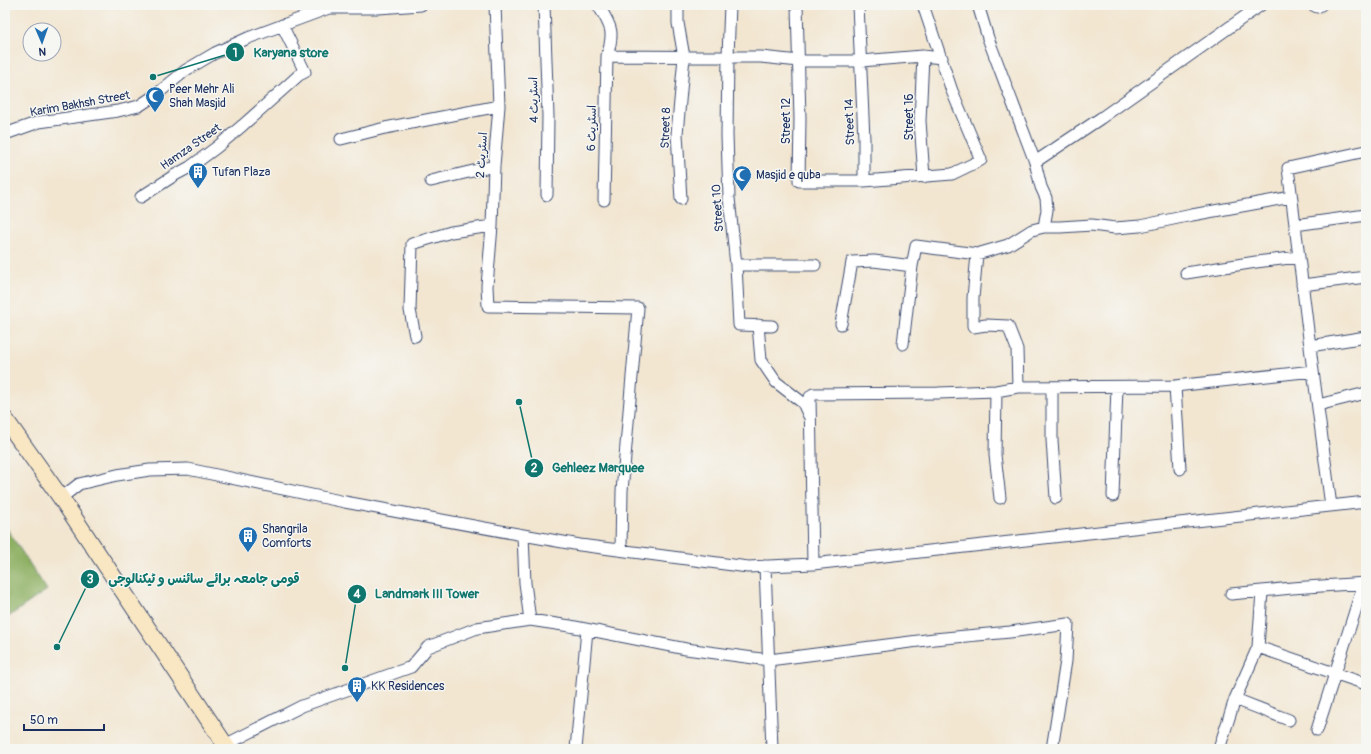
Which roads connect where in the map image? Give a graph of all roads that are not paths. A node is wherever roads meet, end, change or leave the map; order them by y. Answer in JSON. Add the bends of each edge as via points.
{"nodes":[{"id":1,"x":421,"y":5,"type":"edge"},
{"id":2,"x":495,"y":5,"type":"edge"},
{"id":3,"x":544,"y":5,"type":"edge"},
{"id":4,"x":598,"y":5,"type":"edge"},
{"id":5,"x":678,"y":5,"type":"edge"},
{"id":6,"x":730,"y":5,"type":"edge"},
{"id":7,"x":797,"y":5,"type":"edge"},
{"id":8,"x":858,"y":5,"type":"edge"},
{"id":9,"x":923,"y":5,"type":"edge"},
{"id":10,"x":978,"y":5,"type":"edge"},
{"id":11,"x":1261,"y":5,"type":"edge"},
{"id":12,"x":1313,"y":5,"type":"edge"},
{"id":13,"x":1321,"y":5,"type":"edge"},
{"id":14,"x":332,"y":7,"type":"edge"},
{"id":15,"x":282,"y":25,"type":"junction"},
{"id":16,"x":607,"y":56,"type":"junction"},
{"id":17,"x":728,"y":56,"type":"junction"},
{"id":18,"x":923,"y":56,"type":"junction"},
{"id":19,"x":684,"y":57,"type":"junction"},
{"id":20,"x":942,"y":58,"type":"junction"},
{"id":21,"x":798,"y":61,"type":"junction"},
{"id":22,"x":861,"y":61,"type":"junction"},
{"id":23,"x":499,"y":106,"type":"junction"},
{"id":24,"x":5,"y":134,"type":"edge"},
{"id":25,"x":341,"y":139,"type":"dead end"},
{"id":26,"x":1366,"y":151,"type":"edge"},
{"id":27,"x":1035,"y":162,"type":"junction"},
{"id":28,"x":494,"y":166,"type":"junction"},
{"id":29,"x":924,"y":177,"type":"junction"},
{"id":30,"x":431,"y":181,"type":"dead end"},
{"id":31,"x":864,"y":182,"type":"junction"},
{"id":32,"x":547,"y":195,"type":"dead end"},
{"id":33,"x":141,"y":197,"type":"dead end"},
{"id":34,"x":1291,"y":197,"type":"junction"},
{"id":35,"x":681,"y":199,"type":"dead end"},
{"id":36,"x":604,"y":200,"type":"dead end"},
{"id":37,"x":1366,"y":215,"type":"edge"},
{"id":38,"x":1295,"y":225,"type":"junction"},
{"id":39,"x":492,"y":226,"type":"junction"},
{"id":40,"x":1044,"y":227,"type":"junction"},
{"id":41,"x":977,"y":254,"type":"junction"},
{"id":42,"x":1299,"y":257,"type":"junction"},
{"id":43,"x":736,"y":265,"type":"junction"},
{"id":44,"x":815,"y":265,"type":"dead end"},
{"id":45,"x":912,"y":266,"type":"junction"},
{"id":46,"x":1186,"y":273,"type":"dead end"},
{"id":47,"x":1366,"y":277,"type":"edge"},
{"id":48,"x":1302,"y":285,"type":"junction"},
{"id":49,"x":841,"y":324,"type":"dead end"},
{"id":50,"x":758,"y":325,"type":"junction"},
{"id":51,"x":772,"y":326,"type":"dead end"},
{"id":52,"x":415,"y":336,"type":"dead end"},
{"id":53,"x":1366,"y":336,"type":"edge"},
{"id":54,"x":903,"y":344,"type":"dead end"},
{"id":55,"x":1310,"y":346,"type":"junction"},
{"id":56,"x":1313,"y":372,"type":"junction"},
{"id":57,"x":1175,"y":386,"type":"junction"},
{"id":58,"x":1018,"y":387,"type":"junction"},
{"id":59,"x":1117,"y":387,"type":"junction"},
{"id":60,"x":1052,"y":388,"type":"junction"},
{"id":61,"x":996,"y":391,"type":"junction"},
{"id":62,"x":1366,"y":393,"type":"edge"},
{"id":63,"x":1318,"y":405,"type":"junction"},
{"id":64,"x":5,"y":419,"type":"edge"},
{"id":65,"x":810,"y":419,"type":"junction"},
{"id":66,"x":1180,"y":469,"type":"dead end"},
{"id":67,"x":1113,"y":496,"type":"dead end"},
{"id":68,"x":61,"y":498,"type":"junction"},
{"id":69,"x":1000,"y":498,"type":"dead end"},
{"id":70,"x":1056,"y":498,"type":"dead end"},
{"id":71,"x":1366,"y":502,"type":"edge"},
{"id":72,"x":1331,"y":506,"type":"junction"},
{"id":73,"x":523,"y":535,"type":"junction"},
{"id":74,"x":621,"y":550,"type":"junction"},
{"id":75,"x":813,"y":564,"type":"junction"},
{"id":76,"x":765,"y":566,"type":"junction"},
{"id":77,"x":1365,"y":583,"type":"edge"},
{"id":78,"x":1262,"y":592,"type":"junction"},
{"id":79,"x":1231,"y":594,"type":"dead end"},
{"id":80,"x":530,"y":620,"type":"junction"},
{"id":81,"x":587,"y":630,"type":"junction"},
{"id":82,"x":1258,"y":647,"type":"junction"},
{"id":83,"x":769,"y":660,"type":"junction"},
{"id":84,"x":1335,"y":673,"type":"junction"},
{"id":85,"x":1366,"y":684,"type":"edge"},
{"id":86,"x":1235,"y":699,"type":"junction"},
{"id":87,"x":1289,"y":720,"type":"dead end"},
{"id":88,"x":1317,"y":730,"type":"dead end"},
{"id":89,"x":227,"y":747,"type":"edge"},
{"id":90,"x":576,"y":749,"type":"edge"},
{"id":91,"x":772,"y":749,"type":"edge"},
{"id":92,"x":1052,"y":749,"type":"edge"},
{"id":93,"x":1219,"y":749,"type":"edge"}],
"edges":[{"from":1,"to":14,"type":"street","via":[[378,8]]},
{"from":2,"to":23,"type":"street","name":"اسٹریٹ 2"},
{"from":3,"to":32,"type":"street","name":"اسٹریٹ 4","via":[[548,116]]},
{"from":4,"to":16,"type":"street","name":"اسٹریٹ 6","via":[[610,25],[611,42]]},
{"from":5,"to":19,"type":"street","name":"Street 8","via":[[678,23]]},
{"from":6,"to":17,"type":"street","name":"Street 10"},
{"from":7,"to":21,"type":"street","name":"Street 12"},
{"from":8,"to":22,"type":"street","name":"Street 14"},
{"from":9,"to":20,"type":"street"},
{"from":10,"to":27,"type":"street"},
{"from":11,"to":27,"type":"street"},
{"from":12,"to":13,"type":"street"},
{"from":14,"to":15,"type":"street","name":"Karim Bakhsh Street"},
{"from":15,"to":24,"type":"street","name":"Karim Bakhsh Street","via":[[215,53],[186,70],[140,106],[39,122]]},
{"from":15,"to":33,"type":"street","name":"Hamza Street","via":[[305,72],[217,147]]},
{"from":16,"to":19,"type":"street"},
{"from":16,"to":36,"type":"street","name":"اسٹریٹ 6"},
{"from":17,"to":19,"type":"street"},
{"from":17,"to":21,"type":"street"},
{"from":17,"to":43,"type":"street","name":"Street 10","via":[[729,198]]},
{"from":18,"to":20,"type":"street"},
{"from":18,"to":22,"type":"street"},
{"from":18,"to":29,"type":"street","name":"Street 16","via":[[920,121]]},
{"from":19,"to":35,"type":"street","name":"Street 8","via":[[677,134]]},
{"from":20,"to":29,"type":"street","via":[[952,91],[981,160],[952,174]]},
{"from":21,"to":22,"type":"street"},
{"from":21,"to":31,"type":"street","name":"Street 12","via":[[799,181]]},
{"from":22,"to":31,"type":"street","name":"Street 14"},
{"from":23,"to":25,"type":"street"},
{"from":23,"to":28,"type":"street","name":"اسٹریٹ 2"},
{"from":26,"to":34,"type":"street","via":[[1288,168]]},
{"from":27,"to":40,"type":"street","via":[[1046,198]]},
{"from":28,"to":30,"type":"street"},
{"from":28,"to":39,"type":"street","name":"اسٹریٹ 2"},
{"from":29,"to":31,"type":"street"},
{"from":34,"to":38,"type":"street"},
{"from":34,"to":40,"type":"street","via":[[1140,226]]},
{"from":37,"to":38,"type":"street"},
{"from":38,"to":42,"type":"street"},
{"from":39,"to":52,"type":"street","via":[[451,232],[412,244],[410,310]]},
{"from":39,"to":74,"type":"street","name":"اسٹریٹ 2","via":[[488,306],[638,308],[622,491]]},
{"from":40,"to":41,"type":"street","via":[[1032,230],[1008,245]]},
{"from":41,"to":45,"type":"street","via":[[916,246]]},
{"from":41,"to":58,"type":"street","via":[[973,327],[1008,326],[1017,349]]},
{"from":42,"to":46,"type":"street"},
{"from":42,"to":48,"type":"street"},
{"from":43,"to":44,"type":"street"},
{"from":43,"to":50,"type":"street","name":"Street 10","via":[[739,325]]},
{"from":45,"to":49,"type":"street","via":[[874,261],[852,262]]},
{"from":45,"to":54,"type":"street"},
{"from":47,"to":48,"type":"street"},
{"from":48,"to":55,"type":"street"},
{"from":50,"to":51,"type":"street","name":"Street 10"},
{"from":50,"to":65,"type":"street","via":[[761,360],[776,382],[803,403]]},
{"from":53,"to":55,"type":"street"},
{"from":55,"to":56,"type":"street"},
{"from":56,"to":57,"type":"street"},
{"from":56,"to":63,"type":"street"},
{"from":57,"to":59,"type":"street"},
{"from":57,"to":66,"type":"street"},
{"from":58,"to":60,"type":"street"},
{"from":58,"to":61,"type":"street"},
{"from":59,"to":60,"type":"street"},
{"from":59,"to":67,"type":"street"},
{"from":60,"to":70,"type":"street"},
{"from":61,"to":65,"type":"street","via":[[813,394],[810,397]]},
{"from":61,"to":69,"type":"street","via":[[995,455]]},
{"from":62,"to":63,"type":"street"},
{"from":63,"to":72,"type":"street"},
{"from":64,"to":68,"type":"main road"},
{"from":65,"to":75,"type":"street"},
{"from":68,"to":73,"type":"street","via":[[79,484],[150,470],[188,469],[345,502]]},
{"from":68,"to":89,"type":"main road"},
{"from":71,"to":72,"type":"street"},
{"from":72,"to":75,"type":"street"},
{"from":73,"to":74,"type":"street"},
{"from":73,"to":80,"type":"street"},
{"from":74,"to":76,"type":"street"},
{"from":75,"to":76,"type":"street"},
{"from":76,"to":83,"type":"street"},
{"from":77,"to":78,"type":"street"},
{"from":77,"to":84,"type":"street"},
{"from":78,"to":79,"type":"street"},
{"from":78,"to":82,"type":"street"},
{"from":80,"to":81,"type":"street"},
{"from":80,"to":89,"type":"street","via":[[477,628],[428,647],[411,667],[302,706]]},
{"from":81,"to":83,"type":"street","via":[[686,649]]},
{"from":81,"to":90,"type":"street"},
{"from":82,"to":84,"type":"street"},
{"from":82,"to":86,"type":"street"},
{"from":83,"to":91,"type":"street"},
{"from":83,"to":92,"type":"street","via":[[1068,624],[1066,661]]},
{"from":84,"to":85,"type":"street"},
{"from":84,"to":88,"type":"street"},
{"from":86,"to":87,"type":"street"},
{"from":86,"to":93,"type":"street"}]}
